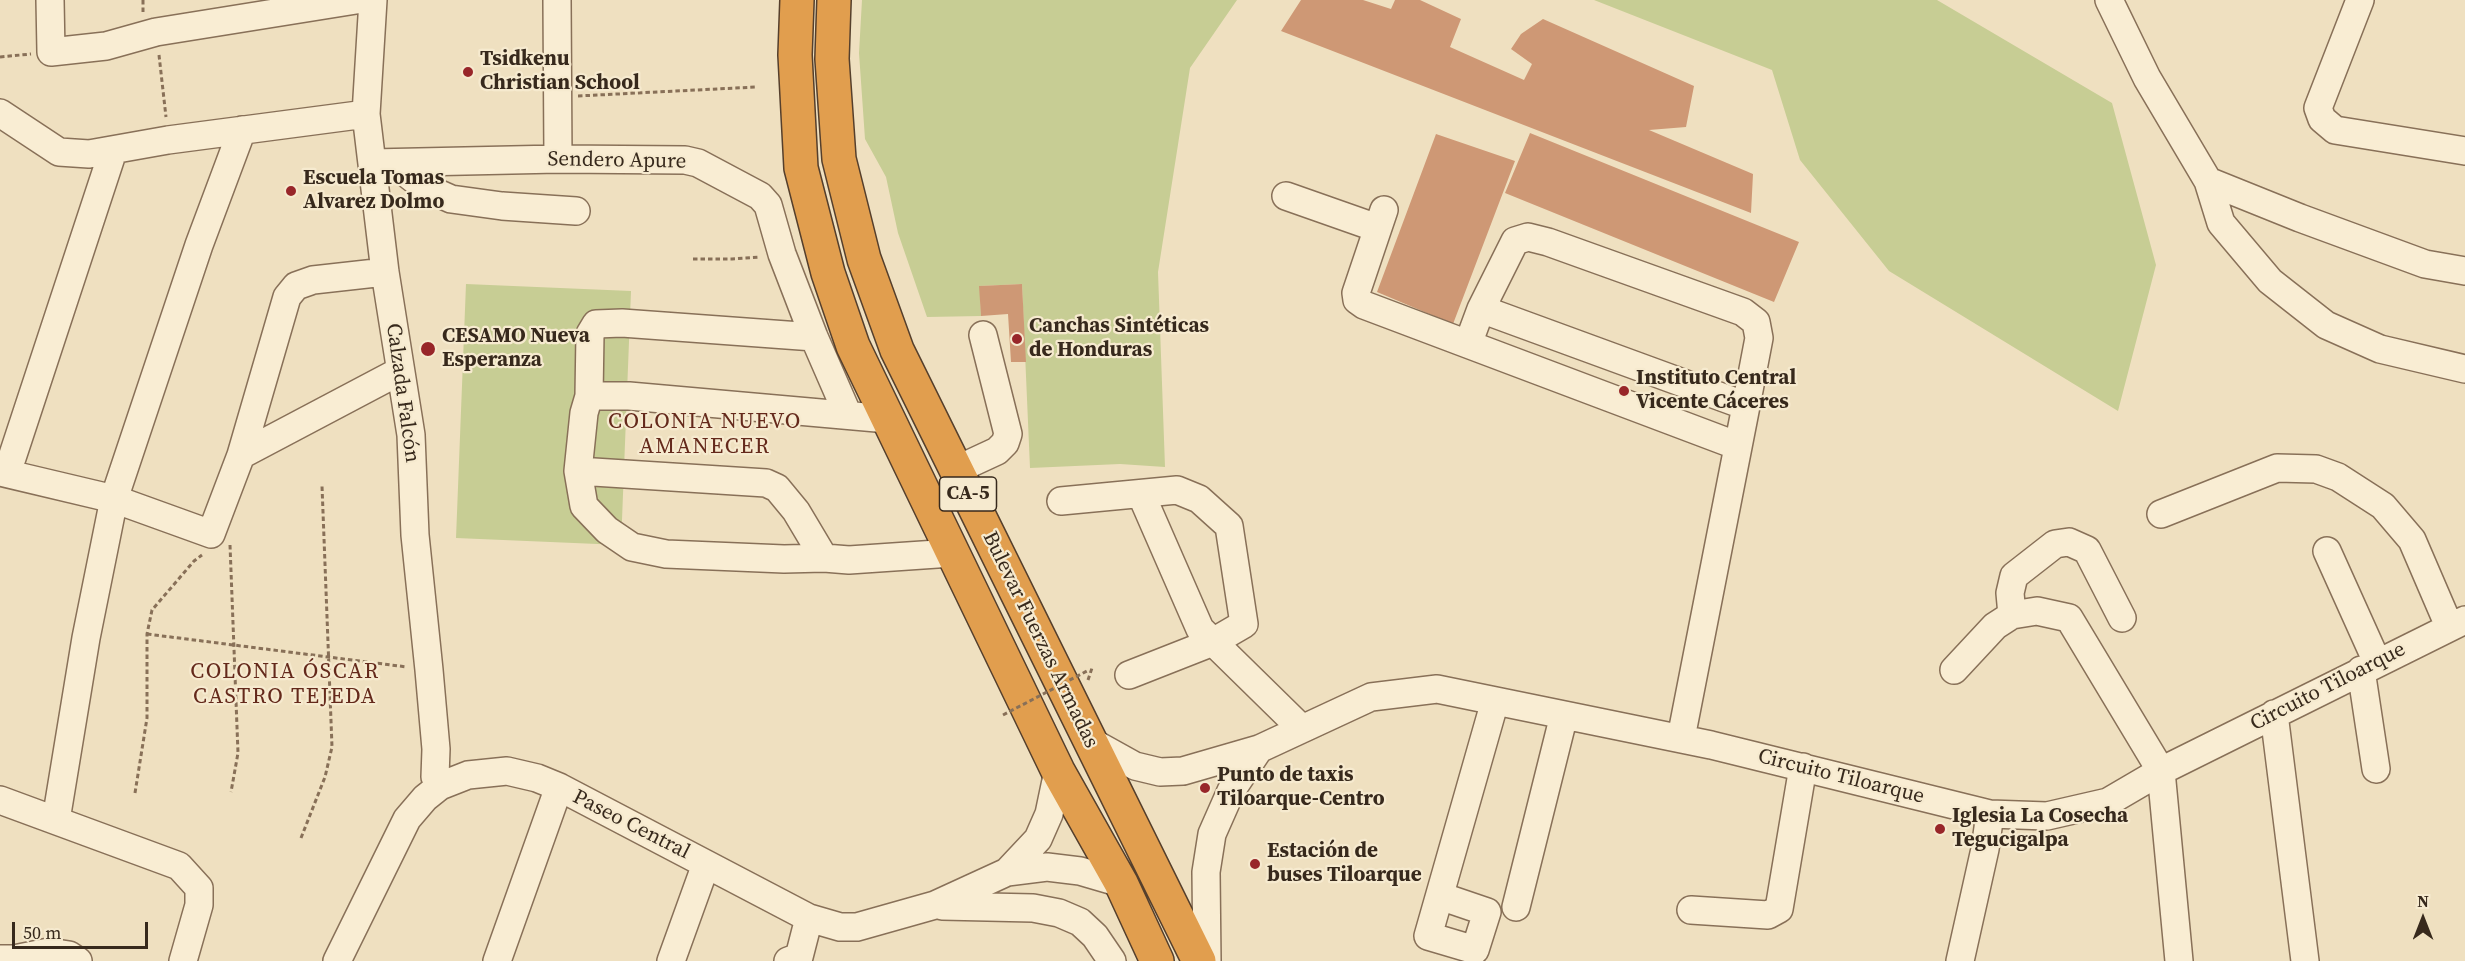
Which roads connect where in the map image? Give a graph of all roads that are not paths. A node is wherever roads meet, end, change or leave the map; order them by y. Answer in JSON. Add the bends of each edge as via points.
{"nodes":[{"id":1,"x":50,"y":0,"type":"edge"},
{"id":2,"x":356,"y":0,"type":"edge"},
{"id":3,"x":373,"y":0,"type":"edge"},
{"id":4,"x":558,"y":0,"type":"edge"},
{"id":5,"x":797,"y":0,"type":"edge"},
{"id":6,"x":834,"y":0,"type":"edge"},
{"id":7,"x":2109,"y":0,"type":"edge"},
{"id":8,"x":2360,"y":0,"type":"edge"},
{"id":9,"x":0,"y":113,"type":"edge"},
{"id":10,"x":366,"y":114,"type":"junction"},
{"id":11,"x":242,"y":130,"type":"junction"},
{"id":12,"x":113,"y":151,"type":"junction"},
{"id":13,"x":2465,"y":151,"type":"edge"},
{"id":14,"x":558,"y":159,"type":"junction"},
{"id":15,"x":383,"y":163,"type":"junction"},
{"id":16,"x":2208,"y":181,"type":"junction"},
{"id":17,"x":1286,"y":196,"type":"dead end"},
{"id":18,"x":576,"y":211,"type":"dead end"},
{"id":19,"x":386,"y":272,"type":"junction"},
{"id":20,"x":2465,"y":272,"type":"edge"},
{"id":21,"x":1480,"y":309,"type":"junction"},
{"id":22,"x":983,"y":335,"type":"dead end"},
{"id":23,"x":813,"y":337,"type":"junction"},
{"id":24,"x":1468,"y":344,"type":"junction"},
{"id":25,"x":2465,"y":369,"type":"edge"},
{"id":26,"x":400,"y":371,"type":"junction"},
{"id":27,"x":589,"y":396,"type":"junction"},
{"id":28,"x":1746,"y":406,"type":"junction"},
{"id":29,"x":848,"y":414,"type":"junction"},
{"id":30,"x":888,"y":419,"type":"junction"},
{"id":31,"x":1738,"y":446,"type":"junction"},
{"id":32,"x":241,"y":455,"type":"junction"},
{"id":33,"x":956,"y":470,"type":"junction"},
{"id":34,"x":578,"y":471,"type":"junction"},
{"id":35,"x":3,"y":472,"type":"edge"},
{"id":36,"x":1141,"y":494,"type":"junction"},
{"id":37,"x":114,"y":499,"type":"junction"},
{"id":38,"x":1061,"y":501,"type":"dead end"},
{"id":39,"x":2161,"y":514,"type":"dead end"},
{"id":40,"x":2327,"y":551,"type":"dead end"},
{"id":41,"x":952,"y":553,"type":"junction"},
{"id":42,"x":824,"y":558,"type":"junction"},
{"id":43,"x":2012,"y":615,"type":"junction"},
{"id":44,"x":2122,"y":618,"type":"dead end"},
{"id":45,"x":2457,"y":623,"type":"edge"},
{"id":46,"x":1244,"y":624,"type":"junction"},
{"id":47,"x":1213,"y":642,"type":"junction"},
{"id":48,"x":2369,"y":666,"type":"junction"},
{"id":49,"x":1954,"y":670,"type":"dead end"},
{"id":50,"x":1129,"y":675,"type":"dead end"},
{"id":51,"x":1251,"y":679,"type":"junction"},
{"id":52,"x":1495,"y":701,"type":"junction"},
{"id":53,"x":2274,"y":714,"type":"junction"},
{"id":54,"x":1564,"y":715,"type":"junction"},
{"id":55,"x":1302,"y":729,"type":"junction"},
{"id":56,"x":1681,"y":738,"type":"junction"},
{"id":57,"x":1090,"y":741,"type":"junction"},
{"id":58,"x":1259,"y":749,"type":"junction"},
{"id":59,"x":1803,"y":767,"type":"junction"},
{"id":60,"x":2376,"y":769,"type":"dead end"},
{"id":61,"x":1058,"y":771,"type":"junction"},
{"id":62,"x":2161,"y":771,"type":"junction"},
{"id":63,"x":440,"y":786,"type":"junction"},
{"id":64,"x":559,"y":787,"type":"junction"},
{"id":65,"x":0,"y":800,"type":"edge"},
{"id":66,"x":1990,"y":814,"type":"junction"},
{"id":67,"x":56,"y":820,"type":"junction"},
{"id":68,"x":706,"y":864,"type":"junction"},
{"id":69,"x":1007,"y":872,"type":"junction"},
{"id":70,"x":1121,"y":883,"type":"junction"},
{"id":71,"x":1440,"y":896,"type":"dead end"},
{"id":72,"x":935,"y":905,"type":"junction"},
{"id":73,"x":1516,"y":907,"type":"dead end"},
{"id":74,"x":1691,"y":910,"type":"dead end"},
{"id":75,"x":808,"y":918,"type":"junction"},
{"id":76,"x":0,"y":959,"type":"edge"},
{"id":77,"x":797,"y":960,"type":"edge"},
{"id":78,"x":78,"y":961,"type":"edge"},
{"id":79,"x":183,"y":961,"type":"edge"},
{"id":80,"x":337,"y":961,"type":"edge"},
{"id":81,"x":497,"y":961,"type":"edge"},
{"id":82,"x":671,"y":961,"type":"edge"},
{"id":83,"x":1112,"y":961,"type":"edge"},
{"id":84,"x":1158,"y":961,"type":"edge"},
{"id":85,"x":1199,"y":961,"type":"edge"},
{"id":86,"x":1207,"y":961,"type":"edge"},
{"id":87,"x":1960,"y":961,"type":"edge"},
{"id":88,"x":2180,"y":961,"type":"edge"},
{"id":89,"x":2305,"y":961,"type":"edge"}],
"edges":[{"from":1,"to":2,"type":"street","via":[[51,52],[106,46],[156,32]]},
{"from":3,"to":10,"type":"street","name":"Calzada Falcón"},
{"from":4,"to":14,"type":"street"},
{"from":5,"to":30,"type":"highway","name":"Bulevar Fuerzas Armadas","number":"CA-5","via":[[795,55],[801,168],[828,273],[853,346]]},
{"from":6,"to":33,"type":"highway","name":"Bulevar Fuerzas Armadas","number":"CA-5","via":[[832,59],[839,159],[864,259],[897,350]]},
{"from":7,"to":16,"type":"street","via":[[2147,78]]},
{"from":8,"to":13,"type":"street","via":[[2318,108],[2322,119],[2335,130]]},
{"from":9,"to":12,"type":"street","via":[[59,152]]},
{"from":10,"to":11,"type":"street"},
{"from":10,"to":15,"type":"street","name":"Calzada Falcón"},
{"from":11,"to":12,"type":"street"},
{"from":11,"to":37,"type":"street"},
{"from":12,"to":35,"type":"street"},
{"from":14,"to":15,"type":"street","name":"Sendero Apure"},
{"from":14,"to":23,"type":"street","name":"Sendero Apure","via":[[685,160],[760,196],[768,205]]},
{"from":15,"to":18,"type":"street","via":[[451,199]]},
{"from":15,"to":19,"type":"street","name":"Calzada Falcón"},
{"from":16,"to":20,"type":"street","via":[[2425,264]]},
{"from":16,"to":25,"type":"street","via":[[2221,223],[2270,281],[2326,325],[2380,349]]},
{"from":17,"to":24,"type":"street","via":[[1380,219],[1357,300]]},
{"from":19,"to":26,"type":"street","name":"Calzada Falcón"},
{"from":19,"to":32,"type":"street","via":[[313,280],[296,286],[287,297]]},
{"from":21,"to":24,"type":"street"},
{"from":21,"to":28,"type":"street"},
{"from":21,"to":28,"type":"street","via":[[1515,241],[1528,237],[1743,312],[1756,322],[1759,338]]},
{"from":22,"to":33,"type":"street","via":[[1008,434],[997,451]]},
{"from":23,"to":27,"type":"street","via":[[596,324],[590,333]]},
{"from":23,"to":29,"type":"street","name":"Sendero Apure"},
{"from":24,"to":31,"type":"street"},
{"from":26,"to":32,"type":"street"},
{"from":26,"to":63,"type":"street","name":"Calzada Falcón","via":[[411,435],[435,777]]},
{"from":27,"to":29,"type":"street"},
{"from":27,"to":34,"type":"street"},
{"from":28,"to":31,"type":"street"},
{"from":29,"to":30,"type":"street"},
{"from":30,"to":41,"type":"highway","name":"Bulevar Fuerzas Armadas","number":"CA-5"},
{"from":31,"to":56,"type":"street"},
{"from":32,"to":37,"type":"street","via":[[207,544]]},
{"from":33,"to":57,"type":"highway","name":"Bulevar Fuerzas Armadas","number":"CA-5"},
{"from":34,"to":42,"type":"street","via":[[766,483],[777,488],[796,511]]},
{"from":34,"to":42,"type":"street","via":[[584,506],[607,530],[632,547],[666,554]]},
{"from":35,"to":37,"type":"street"},
{"from":36,"to":38,"type":"street"},
{"from":36,"to":46,"type":"street","via":[[1178,490],[1199,499],[1229,526]]},
{"from":36,"to":47,"type":"street","via":[[1200,629]]},
{"from":37,"to":67,"type":"street"},
{"from":39,"to":45,"type":"street","via":[[2277,468],[2316,469],[2338,477],[2383,506],[2412,540]]},
{"from":40,"to":48,"type":"street"},
{"from":41,"to":42,"type":"street"},
{"from":41,"to":61,"type":"highway","name":"Bulevar Fuerzas Armadas","number":"CA-5"},
{"from":43,"to":44,"type":"street","via":[[2010,592],[2014,576],[2055,544],[2069,542],[2087,550]]},
{"from":43,"to":49,"type":"street","via":[[1995,626]]},
{"from":43,"to":62,"type":"street","via":[[2037,611],[2069,618]]},
{"from":45,"to":48,"type":"street","name":"Circuito Tiloarque"},
{"from":46,"to":47,"type":"street"},
{"from":46,"to":51,"type":"street"},
{"from":47,"to":50,"type":"street"},
{"from":47,"to":51,"type":"street"},
{"from":48,"to":53,"type":"street","name":"Circuito Tiloarque"},
{"from":48,"to":60,"type":"street"},
{"from":51,"to":55,"type":"street"},
{"from":52,"to":54,"type":"street","name":"Circuito Tiloarque"},
{"from":52,"to":55,"type":"street","name":"Circuito Tiloarque","via":[[1437,690],[1371,697]]},
{"from":52,"to":71,"type":"street"},
{"from":53,"to":62,"type":"street","name":"Circuito Tiloarque"},
{"from":53,"to":89,"type":"street"},
{"from":54,"to":56,"type":"street","name":"Circuito Tiloarque"},
{"from":54,"to":73,"type":"street"},
{"from":55,"to":58,"type":"street","name":"Circuito Tiloarque"},
{"from":56,"to":59,"type":"street","name":"Circuito Tiloarque"},
{"from":57,"to":58,"type":"street","name":"Circuito Tiloarque","via":[[1134,766],[1160,772],[1183,771]]},
{"from":57,"to":85,"type":"highway","name":"Bulevar Fuerzas Armadas","number":"CA-5"},
{"from":58,"to":86,"type":"street","via":[[1231,791],[1212,834],[1205,894]]},
{"from":59,"to":66,"type":"street","name":"Circuito Tiloarque"},
{"from":59,"to":74,"type":"street","via":[[1779,909],[1768,915]]},
{"from":61,"to":69,"type":"street","name":"Paseo Central","via":[[1049,814],[1038,839]]},
{"from":61,"to":70,"type":"highway","name":"Bulevar Fuerzas Armadas","number":"CA-5"},
{"from":62,"to":66,"type":"street","name":"Circuito Tiloarque","via":[[2108,802],[2047,816]]},
{"from":62,"to":88,"type":"street"},
{"from":63,"to":64,"type":"street","name":"Paseo Central","via":[[468,775],[507,771]]},
{"from":63,"to":80,"type":"street","name":"Paseo Central","via":[[407,819]]},
{"from":64,"to":68,"type":"street","name":"Paseo Central"},
{"from":64,"to":81,"type":"street"},
{"from":65,"to":67,"type":"street"},
{"from":66,"to":87,"type":"street"},
{"from":67,"to":79,"type":"street","via":[[178,866],[191,878],[198,888],[198,904]]},
{"from":68,"to":75,"type":"street","name":"Paseo Central"},
{"from":68,"to":82,"type":"street"},
{"from":69,"to":70,"type":"street","name":"Paseo Central","via":[[1047,867],[1080,871]]},
{"from":69,"to":72,"type":"street","name":"Paseo Central"},
{"from":70,"to":84,"type":"highway","name":"Bulevar Fuerzas Armadas","number":"CA-5"},
{"from":72,"to":75,"type":"street","name":"Paseo Central","via":[[857,927],[840,927]]},
{"from":72,"to":83,"type":"street","via":[[1033,908],[1059,913],[1080,922]]},
{"from":75,"to":77,"type":"street"},
{"from":76,"to":78,"type":"street","via":[[50,952]]}]}
